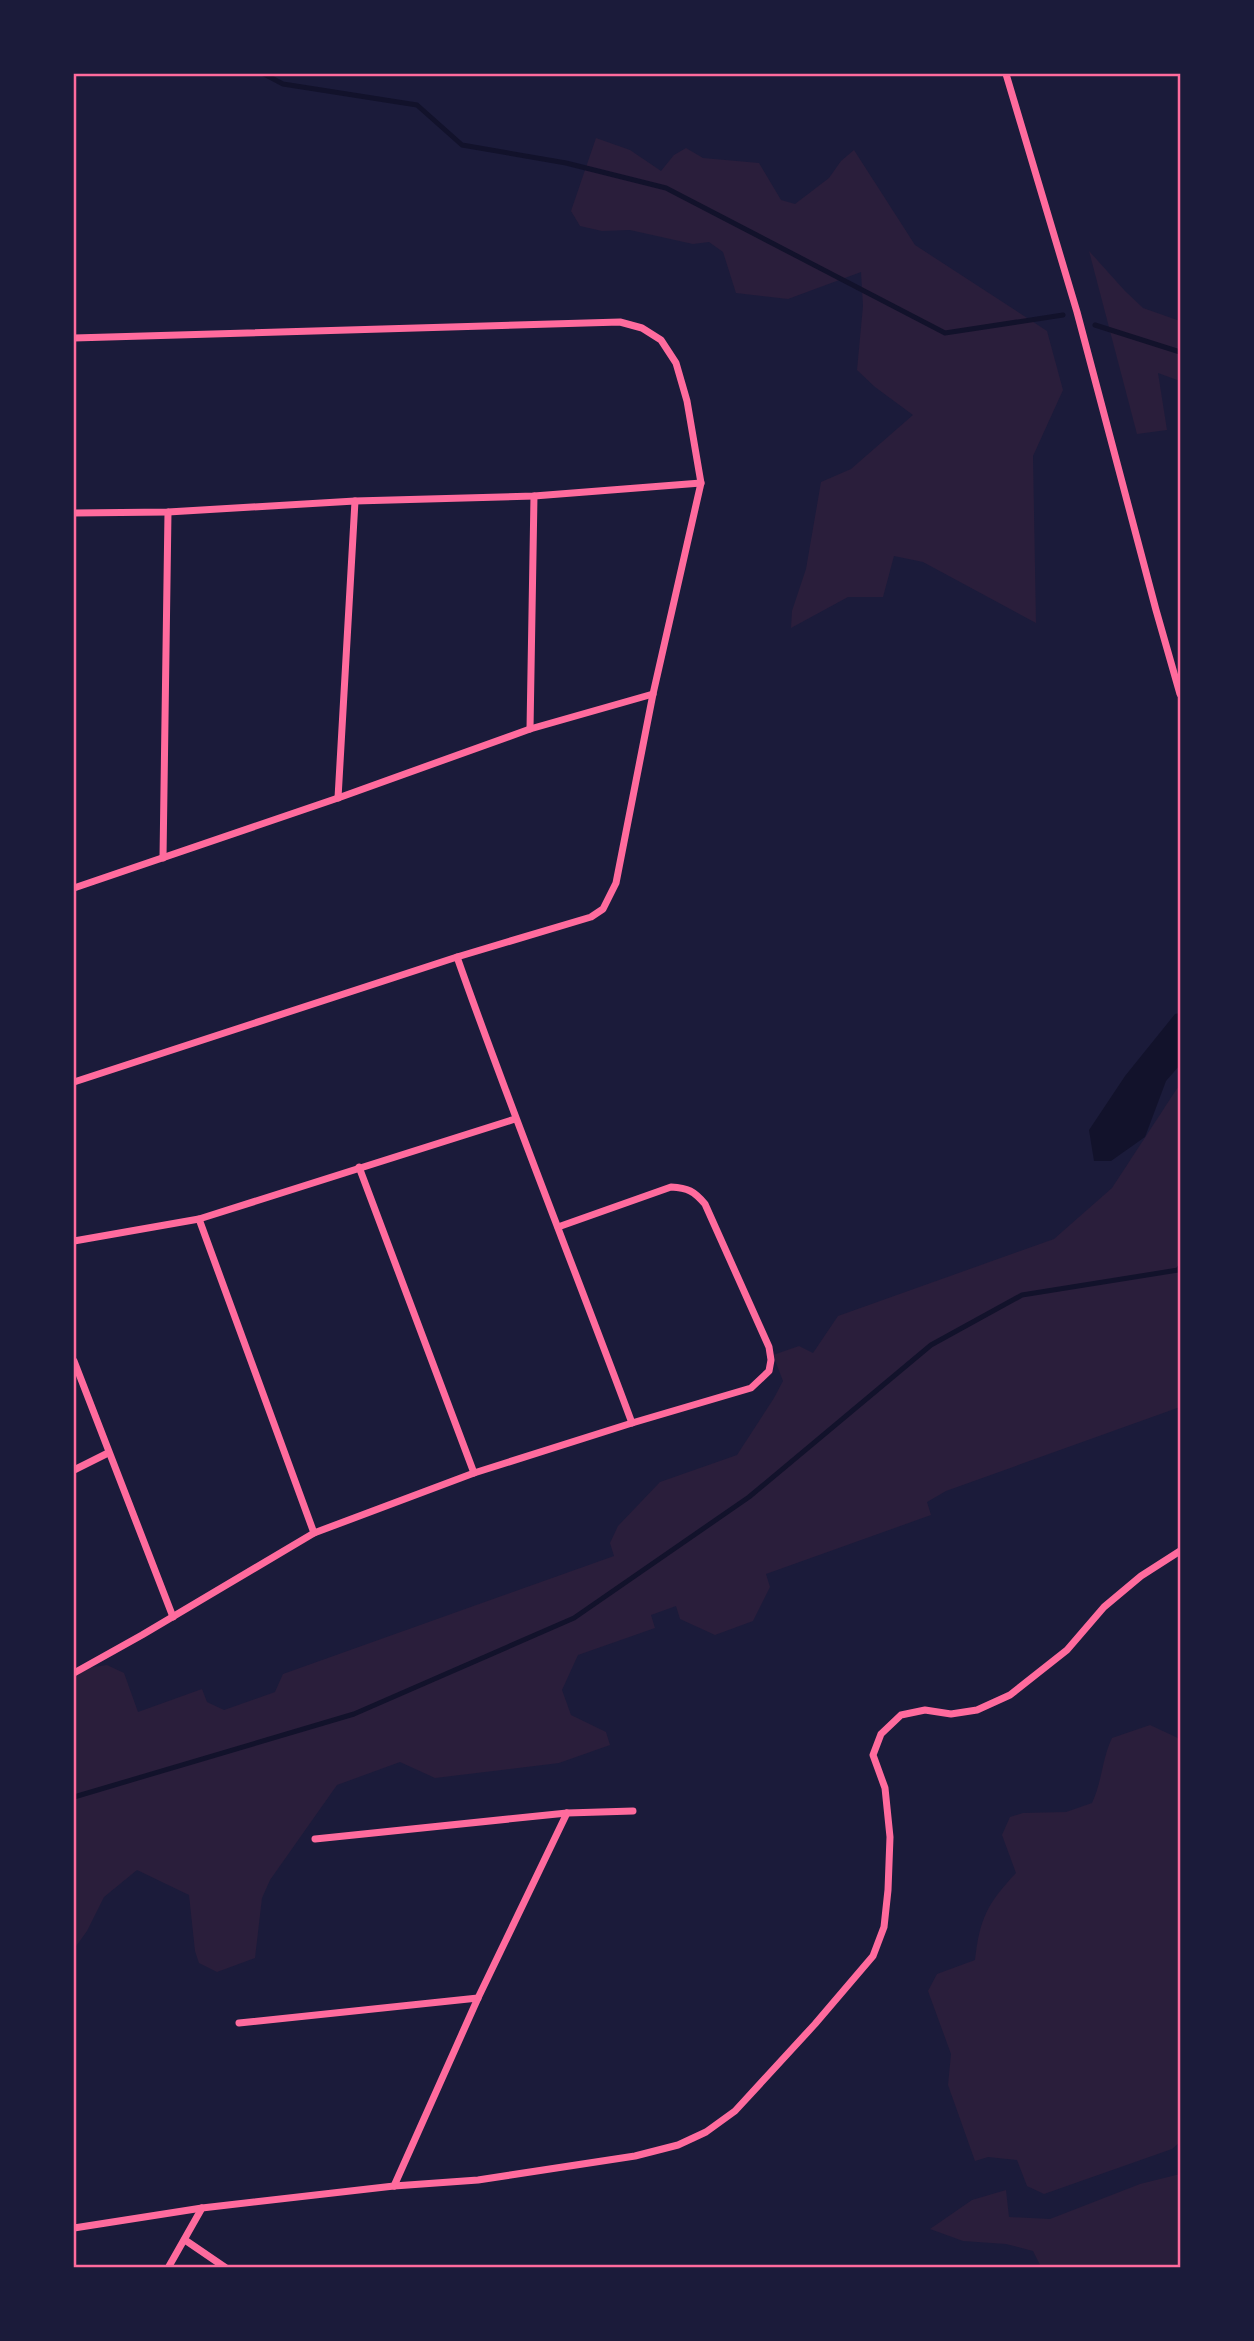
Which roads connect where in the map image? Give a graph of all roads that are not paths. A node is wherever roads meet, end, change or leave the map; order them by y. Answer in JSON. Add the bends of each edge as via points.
{"nodes":[{"id":1,"x":1006,"y":74,"type":"edge"},
{"id":2,"x":74,"y":338,"type":"edge"},
{"id":3,"x":701,"y":484,"type":"junction"},
{"id":4,"x":534,"y":496,"type":"junction"},
{"id":5,"x":355,"y":501,"type":"junction"},
{"id":6,"x":168,"y":512,"type":"junction"},
{"id":7,"x":74,"y":513,"type":"edge"},
{"id":8,"x":653,"y":694,"type":"junction"},
{"id":9,"x":1181,"y":694,"type":"edge"},
{"id":10,"x":530,"y":729,"type":"junction"},
{"id":11,"x":338,"y":798,"type":"junction"},
{"id":12,"x":163,"y":858,"type":"junction"},
{"id":13,"x":74,"y":888,"type":"edge"},
{"id":14,"x":457,"y":957,"type":"junction"},
{"id":15,"x":74,"y":1082,"type":"edge"},
{"id":16,"x":515,"y":1119,"type":"junction"},
{"id":17,"x":359,"y":1167,"type":"junction"},
{"id":18,"x":200,"y":1219,"type":"junction"},
{"id":19,"x":558,"y":1227,"type":"junction"},
{"id":20,"x":74,"y":1241,"type":"edge"},
{"id":21,"x":74,"y":1361,"type":"edge"},
{"id":22,"x":632,"y":1423,"type":"junction"},
{"id":23,"x":108,"y":1453,"type":"junction"},
{"id":24,"x":74,"y":1471,"type":"edge"},
{"id":25,"x":474,"y":1473,"type":"junction"},
{"id":26,"x":314,"y":1533,"type":"junction"},
{"id":27,"x":1181,"y":1551,"type":"edge"},
{"id":28,"x":173,"y":1617,"type":"junction"},
{"id":29,"x":74,"y":1673,"type":"edge"},
{"id":30,"x":634,"y":1811,"type":"dead end"},
{"id":31,"x":567,"y":1813,"type":"junction"},
{"id":32,"x":315,"y":1839,"type":"dead end"},
{"id":33,"x":478,"y":1998,"type":"junction"},
{"id":34,"x":239,"y":2023,"type":"dead end"},
{"id":35,"x":394,"y":2186,"type":"junction"},
{"id":36,"x":202,"y":2208,"type":"junction"},
{"id":37,"x":74,"y":2228,"type":"edge"},
{"id":38,"x":186,"y":2240,"type":"junction"},
{"id":39,"x":168,"y":2267,"type":"edge"},
{"id":40,"x":226,"y":2267,"type":"edge"}],
"edges":[{"from":1,"to":9,"type":"street","via":[[1077,312]]},
{"from":2,"to":3,"type":"street","via":[[620,322],[661,340],[676,363]]},
{"from":3,"to":4,"type":"street"},
{"from":3,"to":8,"type":"street"},
{"from":4,"to":5,"type":"street"},
{"from":4,"to":10,"type":"street"},
{"from":5,"to":6,"type":"street"},
{"from":5,"to":11,"type":"street"},
{"from":6,"to":7,"type":"street"},
{"from":6,"to":12,"type":"street"},
{"from":8,"to":10,"type":"street"},
{"from":8,"to":14,"type":"street","via":[[616,883],[603,909],[591,917]]},
{"from":10,"to":11,"type":"street"},
{"from":11,"to":12,"type":"street"},
{"from":12,"to":13,"type":"street"},
{"from":14,"to":15,"type":"street"},
{"from":14,"to":16,"type":"street"},
{"from":16,"to":17,"type":"street"},
{"from":16,"to":19,"type":"street"},
{"from":17,"to":18,"type":"street"},
{"from":17,"to":25,"type":"street"},
{"from":18,"to":20,"type":"street"},
{"from":18,"to":26,"type":"street"},
{"from":19,"to":22,"type":"street"},
{"from":19,"to":22,"type":"street","via":[[671,1187],[696,1192],[769,1347],[769,1371],[751,1388]]},
{"from":21,"to":23,"type":"street"},
{"from":22,"to":25,"type":"street"},
{"from":23,"to":24,"type":"street"},
{"from":23,"to":28,"type":"street"},
{"from":25,"to":26,"type":"street"},
{"from":26,"to":28,"type":"street"},
{"from":27,"to":35,"type":"street","via":[[1104,1607],[1067,1650],[1010,1695],[977,1710],[901,1715],[881,1734],[873,1755],[885,1788],[890,1837],[884,1927],[873,1956],[735,2111],[678,2145],[635,2156],[478,2180]]},
{"from":28,"to":29,"type":"street"},
{"from":30,"to":31,"type":"street"},
{"from":31,"to":32,"type":"street"},
{"from":31,"to":33,"type":"street"},
{"from":33,"to":34,"type":"street"},
{"from":33,"to":35,"type":"street"},
{"from":35,"to":36,"type":"street"},
{"from":36,"to":37,"type":"street"},
{"from":36,"to":38,"type":"street"},
{"from":38,"to":39,"type":"street"},
{"from":38,"to":40,"type":"street"}]}
